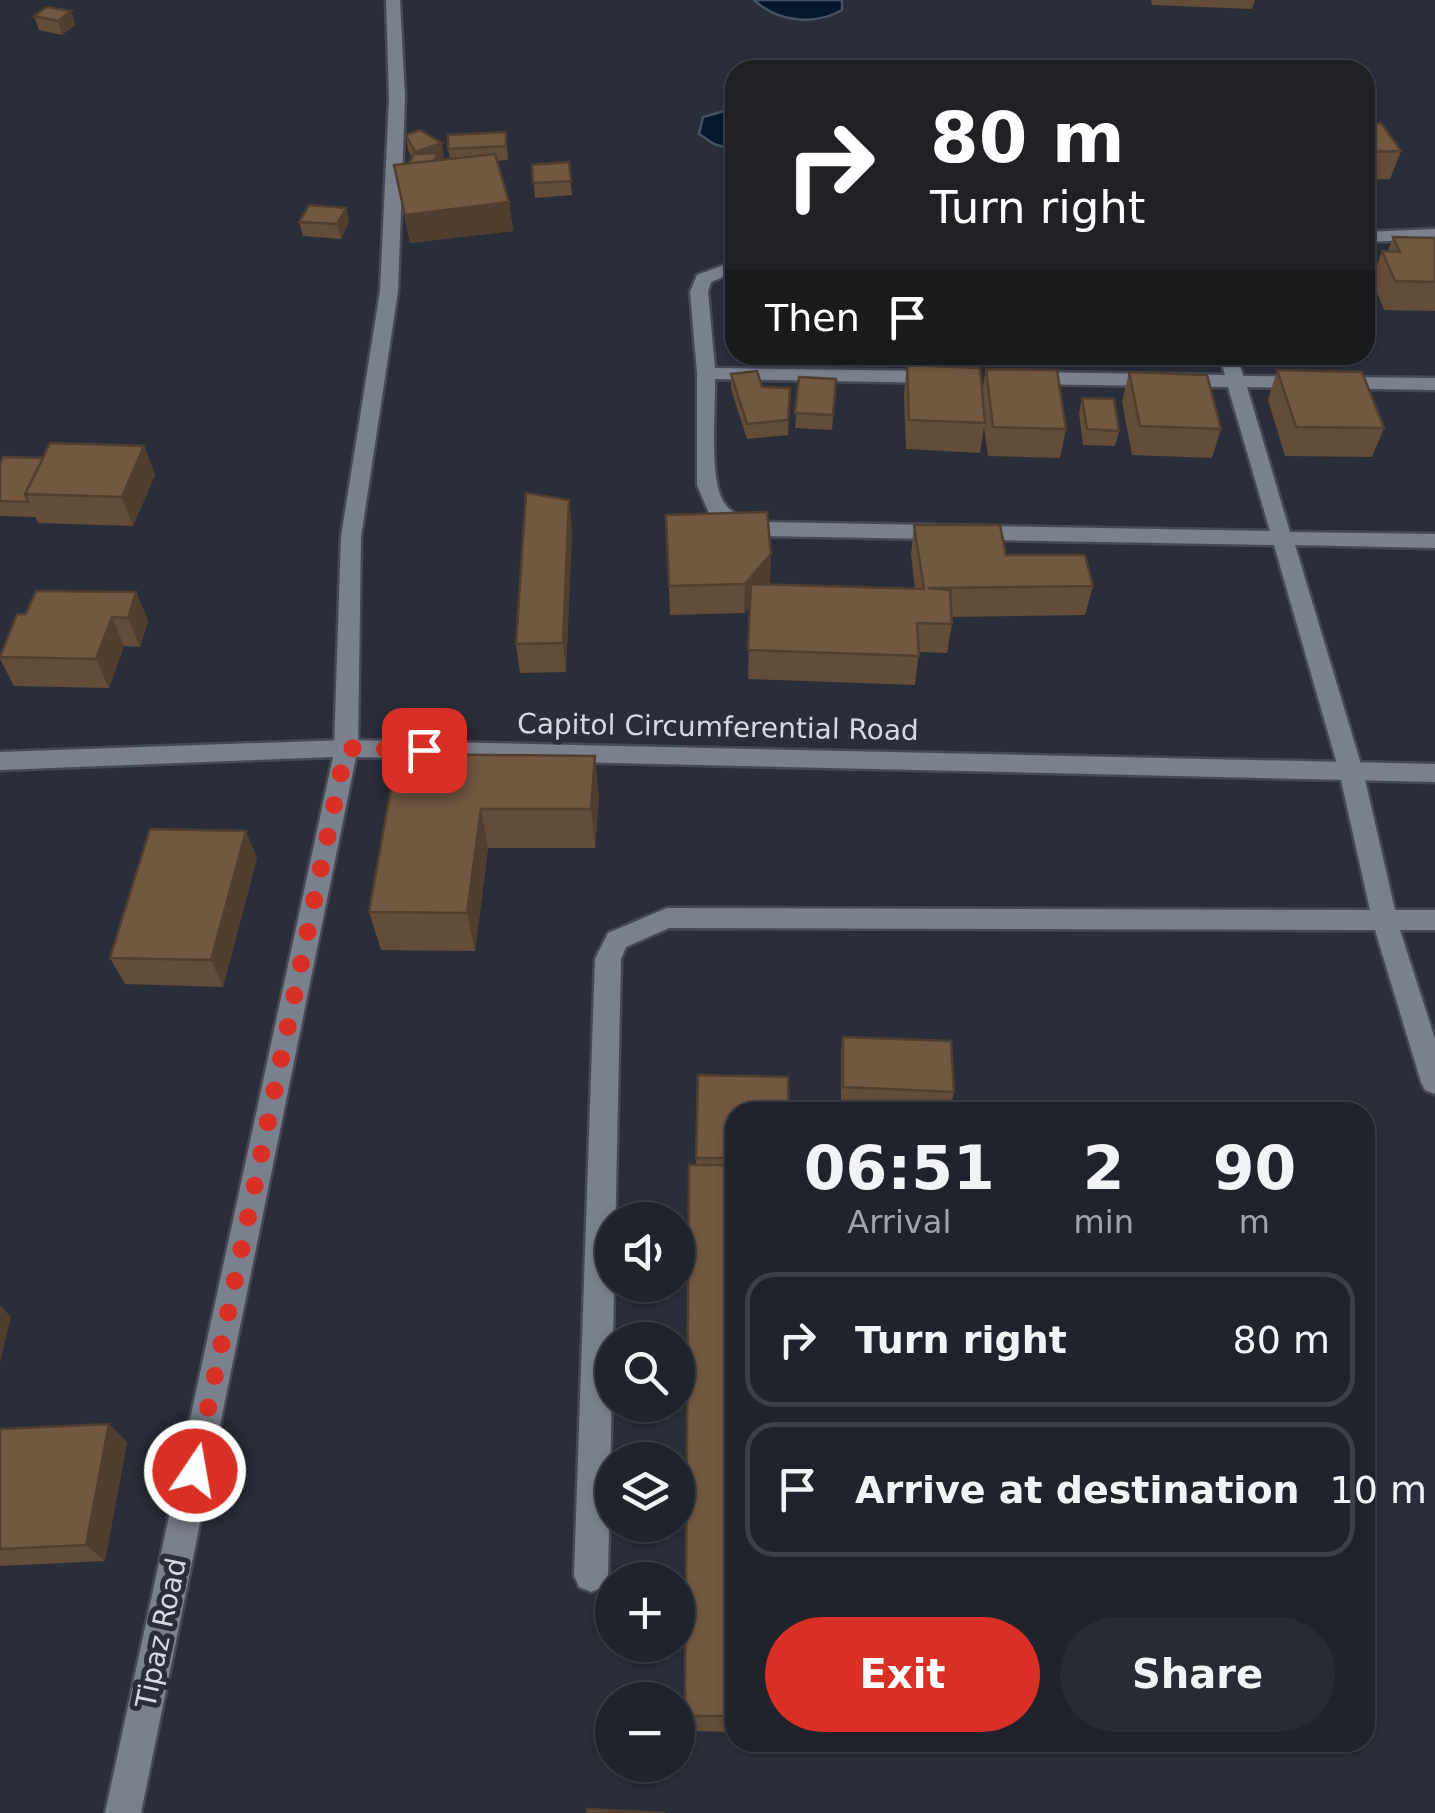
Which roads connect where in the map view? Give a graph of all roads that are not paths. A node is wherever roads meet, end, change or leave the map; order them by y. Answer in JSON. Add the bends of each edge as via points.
{"nodes":[{"id":1,"x":393,"y":0,"type":"edge"},
{"id":2,"x":1435,"y":234,"type":"edge"},
{"id":3,"x":1375,"y":237,"type":"edge"},
{"id":4,"x":725,"y":270,"type":"edge"},
{"id":5,"x":1231,"y":365,"type":"edge"},
{"id":6,"x":706,"y":373,"type":"junction"},
{"id":7,"x":962,"y":377,"type":"edge"},
{"id":8,"x":1001,"y":378,"type":"edge"},
{"id":9,"x":1237,"y":381,"type":"junction"},
{"id":10,"x":1435,"y":384,"type":"edge"},
{"id":11,"x":1279,"y":536,"type":"junction"},
{"id":12,"x":1435,"y":540,"type":"edge"},
{"id":13,"x":346,"y":748,"type":"junction"},
{"id":14,"x":0,"y":762,"type":"edge"},
{"id":15,"x":1351,"y":772,"type":"junction"},
{"id":16,"x":1435,"y":772,"type":"edge"},
{"id":17,"x":1384,"y":918,"type":"junction"},
{"id":18,"x":1435,"y":920,"type":"edge"},
{"id":19,"x":1435,"y":1082,"type":"edge"},
{"id":20,"x":591,"y":1576,"type":"dead end"},
{"id":21,"x":123,"y":1813,"type":"edge"}],
"edges":[{"from":1,"to":13,"type":"street","name":"Tipaz Road","via":[[389,291],[351,537]]},
{"from":2,"to":3,"type":"street"},
{"from":4,"to":6,"type":"street","via":[[703,279],[699,292]]},
{"from":5,"to":9,"type":"street"},
{"from":6,"to":7,"type":"street"},
{"from":6,"to":11,"type":"street","via":[[707,485],[716,508],[735,523],[759,529]]},
{"from":8,"to":9,"type":"street"},
{"from":9,"to":10,"type":"street"},
{"from":9,"to":11,"type":"street"},
{"from":11,"to":12,"type":"street"},
{"from":11,"to":15,"type":"street"},
{"from":13,"to":14,"type":"street","name":"Capitol Circumferential Road"},
{"from":13,"to":15,"type":"street","name":"Capitol Circumferential Road"},
{"from":13,"to":21,"type":"street","name":"Tipaz Road"},
{"from":15,"to":16,"type":"street","name":"Capitol Circumferential Road"},
{"from":15,"to":17,"type":"street"},
{"from":17,"to":18,"type":"street"},
{"from":17,"to":19,"type":"street"},
{"from":17,"to":20,"type":"street","via":[[666,918],[618,940],[608,959]]}]}
